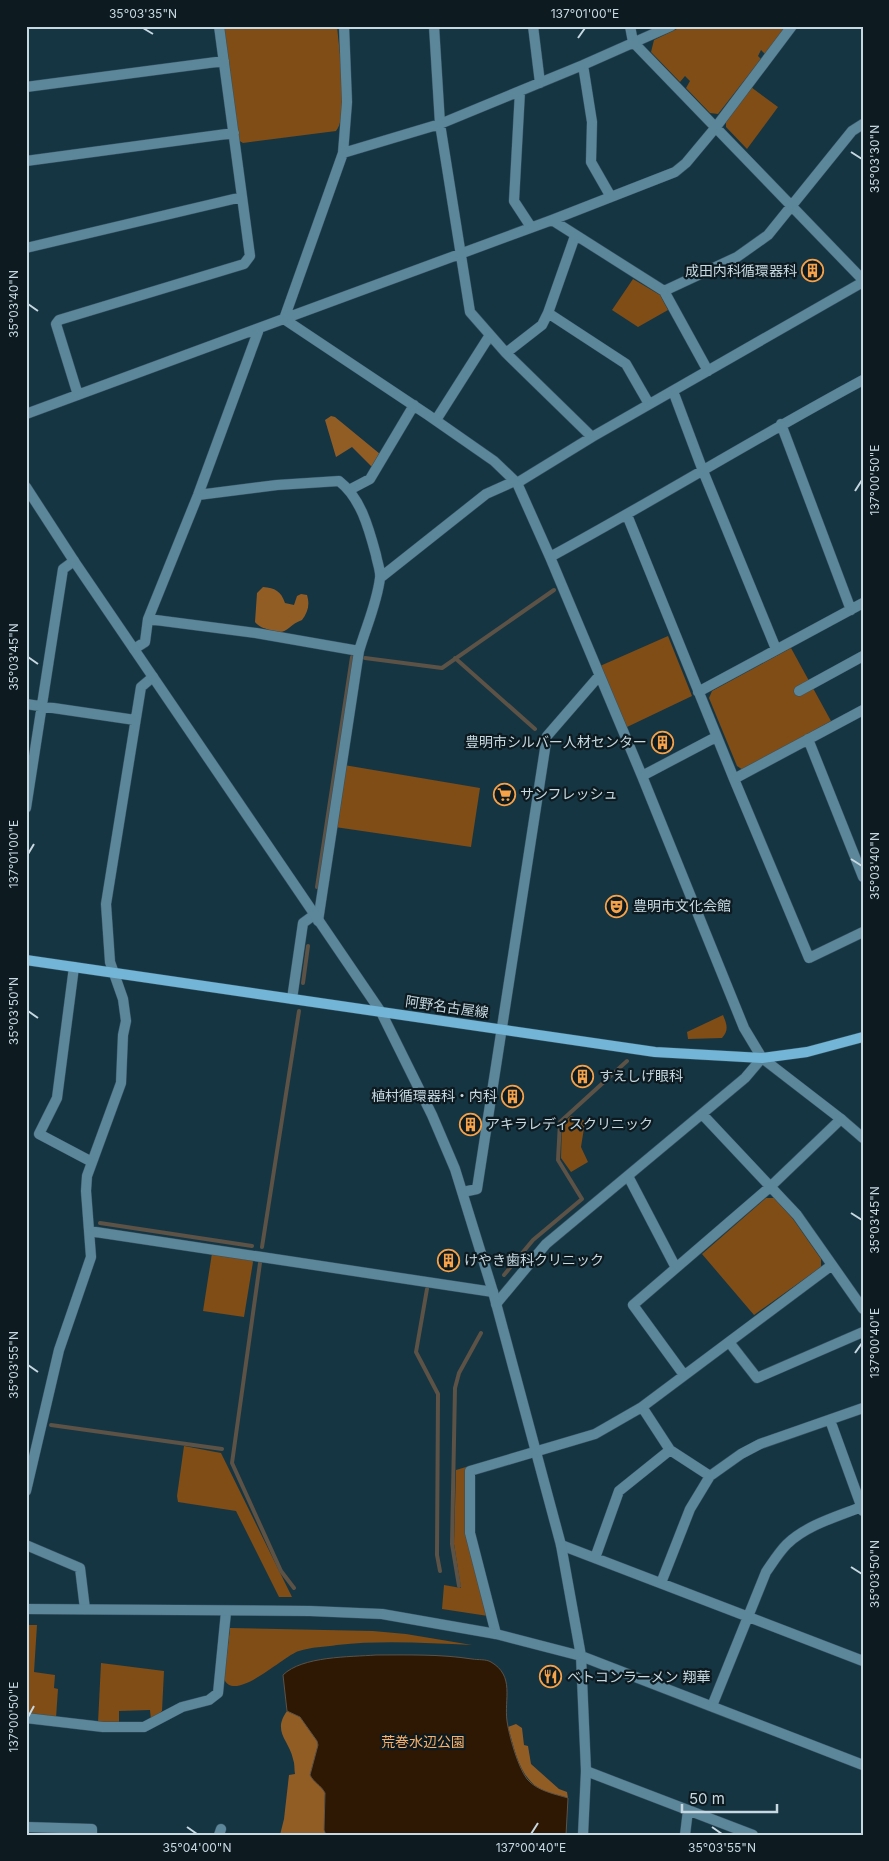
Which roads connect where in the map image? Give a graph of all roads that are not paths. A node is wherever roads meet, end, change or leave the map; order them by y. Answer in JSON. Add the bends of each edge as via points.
{"nodes":[{"id":1,"x":220,"y":26,"type":"edge"},
{"id":2,"x":344,"y":26,"type":"edge"},
{"id":3,"x":434,"y":26,"type":"edge"},
{"id":4,"x":533,"y":26,"type":"edge"},
{"id":5,"x":630,"y":26,"type":"edge"},
{"id":6,"x":671,"y":26,"type":"edge"},
{"id":7,"x":792,"y":26,"type":"edge"},
{"id":8,"x":633,"y":42,"type":"junction"},
{"id":9,"x":224,"y":60,"type":"junction"},
{"id":10,"x":583,"y":65,"type":"junction"},
{"id":11,"x":540,"y":83,"type":"junction"},
{"id":12,"x":26,"y":88,"type":"edge"},
{"id":13,"x":520,"y":91,"type":"junction"},
{"id":14,"x":440,"y":124,"type":"junction"},
{"id":15,"x":863,"y":124,"type":"edge"},
{"id":16,"x":716,"y":126,"type":"junction"},
{"id":17,"x":234,"y":133,"type":"junction"},
{"id":18,"x":343,"y":153,"type":"junction"},
{"id":19,"x":26,"y":161,"type":"edge"},
{"id":20,"x":242,"y":197,"type":"junction"},
{"id":21,"x":611,"y":197,"type":"junction"},
{"id":22,"x":792,"y":207,"type":"junction"},
{"id":23,"x":552,"y":220,"type":"junction"},
{"id":24,"x":531,"y":227,"type":"junction"},
{"id":25,"x":575,"y":236,"type":"junction"},
{"id":26,"x":26,"y":248,"type":"edge"},
{"id":27,"x":461,"y":252,"type":"junction"},
{"id":28,"x":863,"y":281,"type":"edge"},
{"id":29,"x":664,"y":291,"type":"junction"},
{"id":30,"x":548,"y":313,"type":"junction"},
{"id":31,"x":284,"y":320,"type":"junction"},
{"id":32,"x":259,"y":329,"type":"junction"},
{"id":33,"x":490,"y":335,"type":"junction"},
{"id":34,"x":506,"y":353,"type":"junction"},
{"id":35,"x":708,"y":371,"type":"junction"},
{"id":36,"x":863,"y":380,"type":"edge"},
{"id":37,"x":673,"y":391,"type":"junction"},
{"id":38,"x":78,"y":395,"type":"junction"},
{"id":39,"x":649,"y":404,"type":"junction"},
{"id":40,"x":414,"y":405,"type":"junction"},
{"id":41,"x":26,"y":414,"type":"edge"},
{"id":42,"x":436,"y":420,"type":"junction"},
{"id":43,"x":781,"y":424,"type":"junction"},
{"id":44,"x":592,"y":437,"type":"junction"},
{"id":45,"x":703,"y":471,"type":"junction"},
{"id":46,"x":516,"y":482,"type":"junction"},
{"id":47,"x":26,"y":487,"type":"edge"},
{"id":48,"x":350,"y":490,"type":"junction"},
{"id":49,"x":198,"y":495,"type":"junction"},
{"id":50,"x":627,"y":515,"type":"junction"},
{"id":51,"x":550,"y":557,"type":"junction"},
{"id":52,"x":74,"y":561,"type":"junction"},
{"id":53,"x":380,"y":578,"type":"junction"},
{"id":54,"x":863,"y":603,"type":"edge"},
{"id":55,"x":851,"y":610,"type":"junction"},
{"id":56,"x":148,"y":619,"type":"junction"},
{"id":57,"x":134,"y":649,"type":"junction"},
{"id":58,"x":776,"y":649,"type":"junction"},
{"id":59,"x":359,"y":651,"type":"junction"},
{"id":60,"x":863,"y":656,"type":"edge"},
{"id":61,"x":599,"y":676,"type":"junction"},
{"id":62,"x":153,"y":678,"type":"junction"},
{"id":63,"x":799,"y":691,"type":"dead end"},
{"id":64,"x":698,"y":692,"type":"junction"},
{"id":65,"x":26,"y":704,"type":"edge"},
{"id":66,"x":42,"y":707,"type":"junction"},
{"id":67,"x":863,"y":710,"type":"edge"},
{"id":68,"x":136,"y":720,"type":"junction"},
{"id":69,"x":716,"y":737,"type":"junction"},
{"id":70,"x":808,"y":739,"type":"junction"},
{"id":71,"x":642,"y":776,"type":"junction"},
{"id":72,"x":734,"y":779,"type":"junction"},
{"id":73,"x":26,"y":808,"type":"edge"},
{"id":74,"x":863,"y":877,"type":"edge"},
{"id":75,"x":316,"y":918,"type":"junction"},
{"id":76,"x":863,"y":932,"type":"edge"},
{"id":77,"x":26,"y":960,"type":"edge"},
{"id":78,"x":74,"y":967,"type":"junction"},
{"id":79,"x":113,"y":972,"type":"junction"},
{"id":80,"x":292,"y":999,"type":"junction"},
{"id":81,"x":381,"y":1012,"type":"junction"},
{"id":82,"x":502,"y":1029,"type":"junction"},
{"id":83,"x":863,"y":1037,"type":"edge"},
{"id":84,"x":762,"y":1058,"type":"junction"},
{"id":85,"x":702,"y":1114,"type":"junction"},
{"id":86,"x":841,"y":1119,"type":"junction"},
{"id":87,"x":863,"y":1138,"type":"edge"},
{"id":88,"x":92,"y":1162,"type":"junction"},
{"id":89,"x":628,"y":1176,"type":"junction"},
{"id":90,"x":770,"y":1187,"type":"junction"},
{"id":91,"x":463,"y":1192,"type":"junction"},
{"id":92,"x":89,"y":1231,"type":"junction"},
{"id":93,"x":832,"y":1265,"type":"junction"},
{"id":94,"x":676,"y":1268,"type":"junction"},
{"id":95,"x":493,"y":1292,"type":"junction"},
{"id":96,"x":496,"y":1304,"type":"junction"},
{"id":97,"x":863,"y":1309,"type":"edge"},
{"id":98,"x":863,"y":1332,"type":"edge"},
{"id":99,"x":728,"y":1342,"type":"junction"},
{"id":100,"x":684,"y":1375,"type":"junction"},
{"id":101,"x":642,"y":1407,"type":"junction"},
{"id":102,"x":863,"y":1408,"type":"edge"},
{"id":103,"x":830,"y":1420,"type":"junction"},
{"id":104,"x":670,"y":1450,"type":"junction"},
{"id":105,"x":536,"y":1451,"type":"junction"},
{"id":106,"x":710,"y":1476,"type":"junction"},
{"id":107,"x":26,"y":1491,"type":"edge"},
{"id":108,"x":862,"y":1509,"type":"edge"},
{"id":109,"x":26,"y":1545,"type":"edge"},
{"id":110,"x":561,"y":1545,"type":"junction"},
{"id":111,"x":595,"y":1558,"type":"junction"},
{"id":112,"x":661,"y":1583,"type":"junction"},
{"id":113,"x":26,"y":1609,"type":"edge"},
{"id":114,"x":85,"y":1609,"type":"junction"},
{"id":115,"x":226,"y":1612,"type":"junction"},
{"id":116,"x":748,"y":1617,"type":"junction"},
{"id":117,"x":496,"y":1634,"type":"junction"},
{"id":118,"x":582,"y":1656,"type":"junction"},
{"id":119,"x":863,"y":1661,"type":"edge"},
{"id":120,"x":712,"y":1706,"type":"junction"},
{"id":121,"x":26,"y":1718,"type":"edge"},
{"id":122,"x":863,"y":1765,"type":"edge"},
{"id":123,"x":586,"y":1771,"type":"junction"},
{"id":124,"x":688,"y":1810,"type":"junction"},
{"id":125,"x":26,"y":1827,"type":"edge"},
{"id":126,"x":92,"y":1835,"type":"edge"},
{"id":127,"x":583,"y":1835,"type":"edge"},
{"id":128,"x":685,"y":1835,"type":"edge"},
{"id":129,"x":753,"y":1835,"type":"edge"}],
"edges":[{"from":1,"to":9,"type":"street"},
{"from":2,"to":18,"type":"street","via":[[348,102]]},
{"from":3,"to":14,"type":"street"},
{"from":4,"to":11,"type":"street"},
{"from":5,"to":8,"type":"street"},
{"from":6,"to":8,"type":"street"},
{"from":7,"to":16,"type":"street"},
{"from":8,"to":10,"type":"street"},
{"from":8,"to":16,"type":"street"},
{"from":9,"to":12,"type":"street"},
{"from":9,"to":17,"type":"street"},
{"from":10,"to":11,"type":"street"},
{"from":10,"to":21,"type":"street","via":[[592,122],[591,162]]},
{"from":11,"to":13,"type":"street"},
{"from":13,"to":14,"type":"street"},
{"from":13,"to":24,"type":"street","via":[[514,200]]},
{"from":14,"to":18,"type":"street"},
{"from":14,"to":27,"type":"street"},
{"from":15,"to":22,"type":"street","via":[[852,131]]},
{"from":16,"to":21,"type":"street","via":[[675,172]]},
{"from":16,"to":22,"type":"street"},
{"from":17,"to":19,"type":"street"},
{"from":17,"to":20,"type":"street"},
{"from":18,"to":31,"type":"street"},
{"from":20,"to":26,"type":"street"},
{"from":20,"to":38,"type":"street","via":[[250,256],[244,264],[59,320],[56,324]]},
{"from":21,"to":23,"type":"street"},
{"from":22,"to":28,"type":"street"},
{"from":22,"to":29,"type":"street","via":[[768,235],[737,257]]},
{"from":23,"to":24,"type":"street"},
{"from":23,"to":25,"type":"street"},
{"from":24,"to":27,"type":"street"},
{"from":25,"to":29,"type":"street"},
{"from":25,"to":30,"type":"street"},
{"from":27,"to":31,"type":"street"},
{"from":27,"to":33,"type":"street","via":[[470,312]]},
{"from":28,"to":35,"type":"street"},
{"from":29,"to":35,"type":"street"},
{"from":30,"to":34,"type":"street","via":[[542,325]]},
{"from":30,"to":39,"type":"street","via":[[626,364]]},
{"from":31,"to":32,"type":"street"},
{"from":31,"to":40,"type":"street"},
{"from":32,"to":38,"type":"street"},
{"from":32,"to":49,"type":"street"},
{"from":33,"to":34,"type":"street"},
{"from":33,"to":42,"type":"street"},
{"from":34,"to":44,"type":"street"},
{"from":35,"to":37,"type":"street"},
{"from":36,"to":43,"type":"street"},
{"from":37,"to":39,"type":"street"},
{"from":37,"to":45,"type":"street"},
{"from":38,"to":41,"type":"street"},
{"from":39,"to":44,"type":"street"},
{"from":40,"to":42,"type":"street"},
{"from":40,"to":48,"type":"street","via":[[370,479]]},
{"from":42,"to":46,"type":"street","via":[[494,461]]},
{"from":43,"to":45,"type":"street"},
{"from":43,"to":55,"type":"street"},
{"from":44,"to":46,"type":"street"},
{"from":45,"to":50,"type":"street"},
{"from":45,"to":58,"type":"street"},
{"from":46,"to":51,"type":"street"},
{"from":46,"to":53,"type":"street","via":[[486,494]]},
{"from":47,"to":52,"type":"street"},
{"from":48,"to":49,"type":"street","via":[[339,481]]},
{"from":48,"to":53,"type":"street","via":[[369,526]]},
{"from":49,"to":56,"type":"street"},
{"from":50,"to":51,"type":"street"},
{"from":50,"to":64,"type":"street"},
{"from":51,"to":61,"type":"street"},
{"from":52,"to":57,"type":"street"},
{"from":52,"to":66,"type":"street","via":[[63,570]]},
{"from":53,"to":59,"type":"street","via":[[374,609]]},
{"from":54,"to":55,"type":"street"},
{"from":55,"to":58,"type":"street"},
{"from":56,"to":57,"type":"street","via":[[145,642]]},
{"from":56,"to":59,"type":"street","via":[[256,632]]},
{"from":57,"to":62,"type":"street"},
{"from":58,"to":64,"type":"street"},
{"from":59,"to":75,"type":"street"},
{"from":60,"to":63,"type":"street"},
{"from":61,"to":71,"type":"street"},
{"from":61,"to":82,"type":"street","via":[[547,736]]},
{"from":62,"to":68,"type":"street","via":[[141,687]]},
{"from":62,"to":75,"type":"street"},
{"from":64,"to":69,"type":"street"},
{"from":65,"to":66,"type":"street"},
{"from":66,"to":68,"type":"street"},
{"from":66,"to":73,"type":"street"},
{"from":67,"to":70,"type":"street"},
{"from":68,"to":79,"type":"street","via":[[106,904]]},
{"from":69,"to":71,"type":"street"},
{"from":69,"to":72,"type":"street"},
{"from":70,"to":72,"type":"street"},
{"from":70,"to":74,"type":"street"},
{"from":71,"to":84,"type":"street","via":[[744,1028]]},
{"from":72,"to":76,"type":"street","via":[[809,958]]},
{"from":75,"to":80,"type":"street","via":[[303,923]]},
{"from":75,"to":81,"type":"street"},
{"from":77,"to":78,"type":"main road","name":"阿野名古屋線"},
{"from":78,"to":79,"type":"main road","name":"阿野名古屋線"},
{"from":78,"to":88,"type":"street","via":[[57,1098],[39,1134]]},
{"from":79,"to":80,"type":"main road","name":"阿野名古屋線"},
{"from":79,"to":88,"type":"street","via":[[123,999],[126,1021],[121,1083]]},
{"from":80,"to":81,"type":"main road","name":"阿野名古屋線"},
{"from":81,"to":82,"type":"main road","name":"阿野名古屋線"},
{"from":81,"to":91,"type":"street","via":[[432,1115]]},
{"from":82,"to":84,"type":"main road","name":"阿野名古屋線","via":[[655,1052]]},
{"from":82,"to":91,"type":"street","via":[[477,1190]]},
{"from":83,"to":84,"type":"main road","name":"阿野名古屋線","via":[[808,1052]]},
{"from":84,"to":85,"type":"street","via":[[745,1078]]},
{"from":84,"to":86,"type":"street"},
{"from":85,"to":89,"type":"street"},
{"from":85,"to":90,"type":"street"},
{"from":86,"to":87,"type":"street"},
{"from":86,"to":90,"type":"street"},
{"from":88,"to":92,"type":"street","via":[[86,1191]]},
{"from":89,"to":94,"type":"street"},
{"from":89,"to":96,"type":"street","via":[[546,1244]]},
{"from":90,"to":93,"type":"street","via":[[796,1215]]},
{"from":90,"to":94,"type":"street"},
{"from":91,"to":95,"type":"street"},
{"from":92,"to":95,"type":"street"},
{"from":92,"to":107,"type":"street","via":[[91,1257],[59,1350]]},
{"from":93,"to":97,"type":"street"},
{"from":93,"to":99,"type":"street"},
{"from":94,"to":100,"type":"street","via":[[633,1305]]},
{"from":95,"to":96,"type":"street"},
{"from":96,"to":105,"type":"street"},
{"from":98,"to":99,"type":"street","via":[[758,1378]]},
{"from":99,"to":100,"type":"street"},
{"from":100,"to":101,"type":"street"},
{"from":101,"to":104,"type":"street"},
{"from":101,"to":105,"type":"street","via":[[595,1434]]},
{"from":102,"to":103,"type":"street"},
{"from":103,"to":106,"type":"street","via":[[760,1444]]},
{"from":103,"to":108,"type":"street"},
{"from":104,"to":106,"type":"street"},
{"from":104,"to":111,"type":"street","via":[[619,1491]]},
{"from":105,"to":110,"type":"street"},
{"from":105,"to":117,"type":"street","via":[[470,1471],[470,1533]]},
{"from":106,"to":112,"type":"street","via":[[690,1509]]},
{"from":108,"to":116,"type":"street","via":[[818,1524],[788,1543],[766,1572]]},
{"from":109,"to":114,"type":"street","via":[[80,1568]]},
{"from":110,"to":111,"type":"street"},
{"from":110,"to":118,"type":"street"},
{"from":111,"to":112,"type":"street"},
{"from":112,"to":116,"type":"street"},
{"from":113,"to":114,"type":"street"},
{"from":114,"to":115,"type":"street"},
{"from":115,"to":117,"type":"street","via":[[382,1614]]},
{"from":115,"to":121,"type":"street","via":[[218,1693],[209,1700],[182,1707],[144,1727],[103,1727]]},
{"from":116,"to":119,"type":"street"},
{"from":116,"to":120,"type":"street"},
{"from":117,"to":118,"type":"street"},
{"from":118,"to":120,"type":"street"},
{"from":118,"to":123,"type":"street"},
{"from":120,"to":122,"type":"street"},
{"from":123,"to":124,"type":"street"},
{"from":123,"to":127,"type":"street"},
{"from":124,"to":128,"type":"street"},
{"from":124,"to":129,"type":"street"},
{"from":125,"to":126,"type":"street","via":[[92,1829]]}]}
